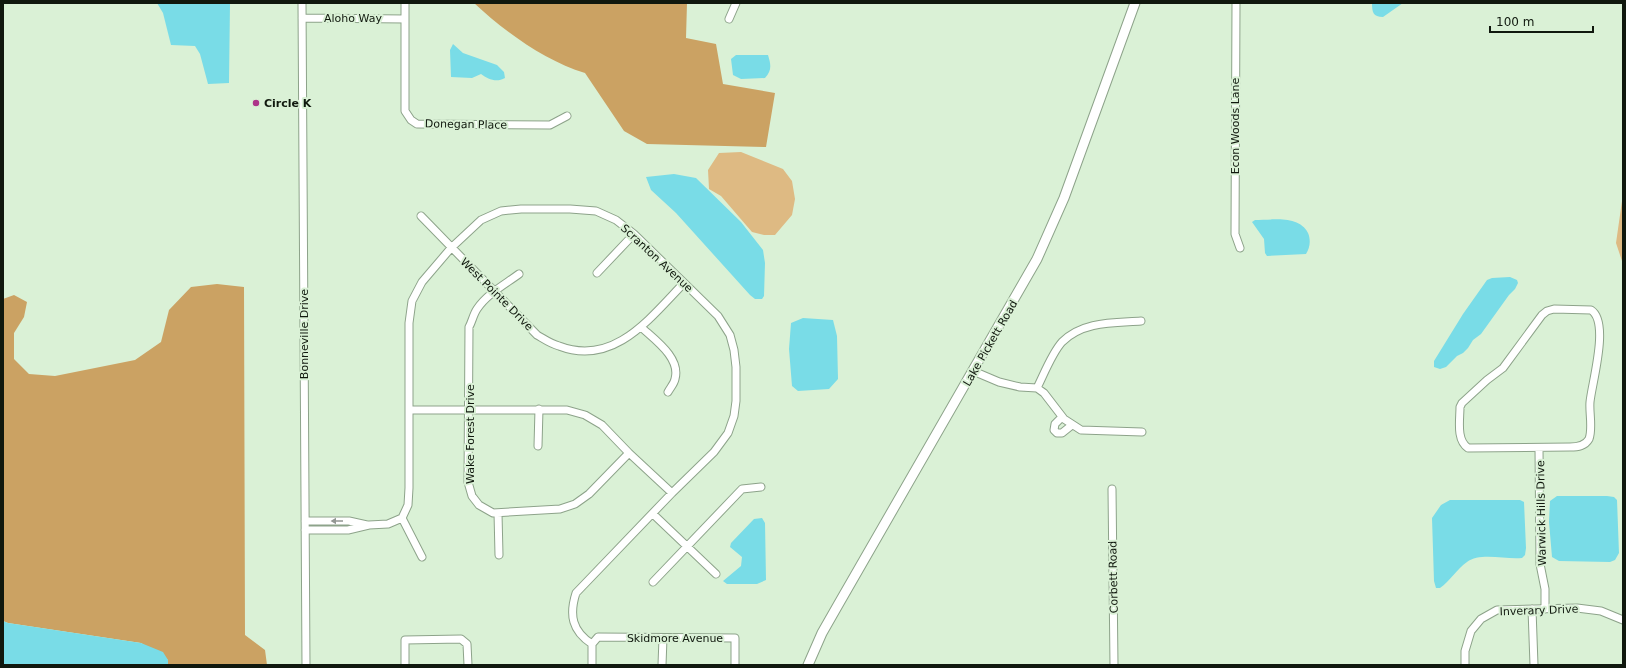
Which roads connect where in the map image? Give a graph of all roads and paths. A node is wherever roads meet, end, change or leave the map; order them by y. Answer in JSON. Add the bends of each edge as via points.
{"nodes":[{"id":1,"x":302,"y":3,"type":"edge"},
{"id":2,"x":404,"y":3,"type":"edge"},
{"id":3,"x":736,"y":3,"type":"edge"},
{"id":4,"x":1135,"y":3,"type":"edge"},
{"id":5,"x":1236,"y":3,"type":"edge"},
{"id":6,"x":302,"y":18,"type":"junction"},
{"id":7,"x":405,"y":19,"type":"junction"},
{"id":8,"x":729,"y":19,"type":"dead end"},
{"id":9,"x":567,"y":116,"type":"dead end"},
{"id":10,"x":421,"y":216,"type":"dead end"},
{"id":11,"x":634,"y":234,"type":"junction"},
{"id":12,"x":451,"y":248,"type":"junction"},
{"id":13,"x":1240,"y":248,"type":"dead end"},
{"id":14,"x":597,"y":273,"type":"dead end"},
{"id":15,"x":519,"y":274,"type":"dead end"},
{"id":16,"x":684,"y":283,"type":"junction"},
{"id":17,"x":494,"y":292,"type":"junction"},
{"id":18,"x":1141,"y":321,"type":"dead end"},
{"id":19,"x":641,"y":327,"type":"junction"},
{"id":20,"x":973,"y":371,"type":"junction"},
{"id":21,"x":1037,"y":388,"type":"junction"},
{"id":22,"x":668,"y":392,"type":"dead end"},
{"id":23,"x":539,"y":409,"type":"junction"},
{"id":24,"x":410,"y":410,"type":"junction"},
{"id":25,"x":469,"y":410,"type":"junction"},
{"id":26,"x":1062,"y":417,"type":"junction"},
{"id":27,"x":1072,"y":425,"type":"junction"},
{"id":28,"x":1142,"y":432,"type":"dead end"},
{"id":29,"x":538,"y":446,"type":"dead end"},
{"id":30,"x":1539,"y":448,"type":"junction"},
{"id":31,"x":629,"y":453,"type":"junction"},
{"id":32,"x":761,"y":487,"type":"dead end"},
{"id":33,"x":1112,"y":489,"type":"dead end"},
{"id":34,"x":672,"y":493,"type":"junction"},
{"id":35,"x":498,"y":513,"type":"junction"},
{"id":36,"x":652,"y":514,"type":"junction"},
{"id":37,"x":402,"y":518,"type":"junction"},
{"id":38,"x":305,"y":521,"type":"junction"},
{"id":39,"x":369,"y":526,"type":"junction"},
{"id":40,"x":305,"y":530,"type":"junction"},
{"id":41,"x":687,"y":547,"type":"junction"},
{"id":42,"x":499,"y":555,"type":"dead end"},
{"id":43,"x":422,"y":557,"type":"dead end"},
{"id":44,"x":716,"y":574,"type":"dead end"},
{"id":45,"x":652,"y":582,"type":"dead end"},
{"id":46,"x":1532,"y":609,"type":"junction"},
{"id":47,"x":1545,"y":609,"type":"junction"},
{"id":48,"x":1623,"y":620,"type":"edge"},
{"id":49,"x":663,"y":638,"type":"junction"},
{"id":50,"x":592,"y":644,"type":"junction"},
{"id":51,"x":306,"y":665,"type":"edge"},
{"id":52,"x":405,"y":665,"type":"edge"},
{"id":53,"x":468,"y":665,"type":"edge"},
{"id":54,"x":592,"y":665,"type":"edge"},
{"id":55,"x":662,"y":665,"type":"edge"},
{"id":56,"x":735,"y":665,"type":"edge"},
{"id":57,"x":808,"y":665,"type":"edge"},
{"id":58,"x":1114,"y":665,"type":"edge"},
{"id":59,"x":1465,"y":665,"type":"edge"},
{"id":60,"x":1534,"y":665,"type":"edge"}],
"edges":[{"from":1,"to":6,"type":"street","name":"Bonneville Drive"},
{"from":2,"to":7,"type":"street","name":"Donegan Place"},
{"from":3,"to":8,"type":"street"},
{"from":4,"to":20,"type":"main road","name":"Lake Pickett Road","via":[[1044,244],[1022,288]]},
{"from":5,"to":13,"type":"street","name":"Econ Woods Lane","via":[[1235,234]]},
{"from":6,"to":7,"type":"street","name":"Aloho Way"},
{"from":6,"to":38,"type":"street","name":"Bonneville Drive"},
{"from":7,"to":9,"type":"street","name":"Donegan Place","via":[[405,111],[417,124],[550,125]]},
{"from":10,"to":12,"type":"street","name":"West Pointe Drive"},
{"from":11,"to":12,"type":"street","name":"Scranton Avenue","via":[[616,220],[596,211],[520,209],[501,211],[481,220]]},
{"from":11,"to":14,"type":"street"},
{"from":11,"to":16,"type":"street","name":"Scranton Avenue"},
{"from":12,"to":17,"type":"street","name":"West Pointe Drive"},
{"from":12,"to":24,"type":"street","name":"Scranton Avenue","via":[[422,282],[412,301],[409,323]]},
{"from":15,"to":17,"type":"street","name":"Wake Forest Drive"},
{"from":16,"to":19,"type":"street","name":"West Pointe Drive"},
{"from":16,"to":34,"type":"street","name":"Scranton Avenue","via":[[718,316],[730,335],[736,367],[736,401],[728,433],[714,452]]},
{"from":17,"to":19,"type":"street","name":"West Pointe Drive","via":[[537,335],[559,347],[578,351],[606,349]]},
{"from":17,"to":25,"type":"street","name":"Wake Forest Drive","via":[[476,310],[469,327]]},
{"from":18,"to":21,"type":"street","via":[[1099,324],[1078,330],[1062,342]]},
{"from":19,"to":22,"type":"street","via":[[668,353],[676,368],[675,379]]},
{"from":20,"to":21,"type":"street","via":[[999,382]]},
{"from":20,"to":57,"type":"main road","name":"Lake Pickett Road","via":[[835,610]]},
{"from":21,"to":26,"type":"street"},
{"from":23,"to":25,"type":"street"},
{"from":23,"to":29,"type":"street"},
{"from":23,"to":31,"type":"street","via":[[567,410],[585,415],[602,425]]},
{"from":24,"to":25,"type":"street"},
{"from":24,"to":37,"type":"street","name":"Scranton Avenue","via":[[408,505]]},
{"from":25,"to":35,"type":"street","name":"Wake Forest Drive","via":[[468,482],[472,496],[479,504],[493,513]]},
{"from":26,"to":27,"type":"street"},
{"from":26,"to":27,"type":"street","via":[[1054,427],[1057,433],[1062,433]]},
{"from":27,"to":28,"type":"street","via":[[1085,431]]},
{"from":30,"to":30,"type":"street","name":"Warwick Hills Drive","via":[[1472,449],[1465,446],[1460,436],[1460,407],[1462,402],[1503,368],[1547,311],[1591,310],[1598,319],[1600,337],[1590,400],[1588,440],[1578,447]]},
{"from":30,"to":47,"type":"street","name":"Warwick Hills Drive","via":[[1540,564],[1545,589]]},
{"from":31,"to":34,"type":"street"},
{"from":31,"to":35,"type":"street","name":"Wake Forest Drive","via":[[590,494],[574,504],[560,509]]},
{"from":32,"to":41,"type":"street","via":[[742,489]]},
{"from":33,"to":58,"type":"street","name":"Corbett Road"},
{"from":34,"to":36,"type":"street","name":"Scranton Avenue"},
{"from":35,"to":42,"type":"street"},
{"from":36,"to":41,"type":"street"},
{"from":36,"to":50,"type":"street","name":"Scranton Avenue","via":[[576,593],[572,608],[575,628]]},
{"from":37,"to":39,"type":"street","via":[[388,524]]},
{"from":37,"to":43,"type":"street"},
{"from":39,"to":38,"type":"street","one_way":true,"via":[[349,521]]},
{"from":38,"to":40,"type":"street","name":"Bonneville Drive"},
{"from":39,"to":40,"type":"street","via":[[348,530]]},
{"from":40,"to":51,"type":"street","name":"Bonneville Drive"},
{"from":41,"to":44,"type":"street"},
{"from":41,"to":45,"type":"street"},
{"from":46,"to":47,"type":"street","name":"Inverary Drive"},
{"from":46,"to":59,"type":"street","name":"Inverary Drive","via":[[1497,610],[1481,620],[1471,632],[1465,651]]},
{"from":46,"to":60,"type":"street"},
{"from":47,"to":48,"type":"street","name":"Inverary Drive","via":[[1577,608],[1601,611]]},
{"from":49,"to":50,"type":"street","name":"Skidmore Avenue","via":[[598,637]]},
{"from":49,"to":55,"type":"street"},
{"from":49,"to":56,"type":"street","name":"Skidmore Avenue","via":[[735,638]]},
{"from":50,"to":54,"type":"street"},
{"from":52,"to":53,"type":"street","via":[[405,640],[461,639],[467,644]]}]}
